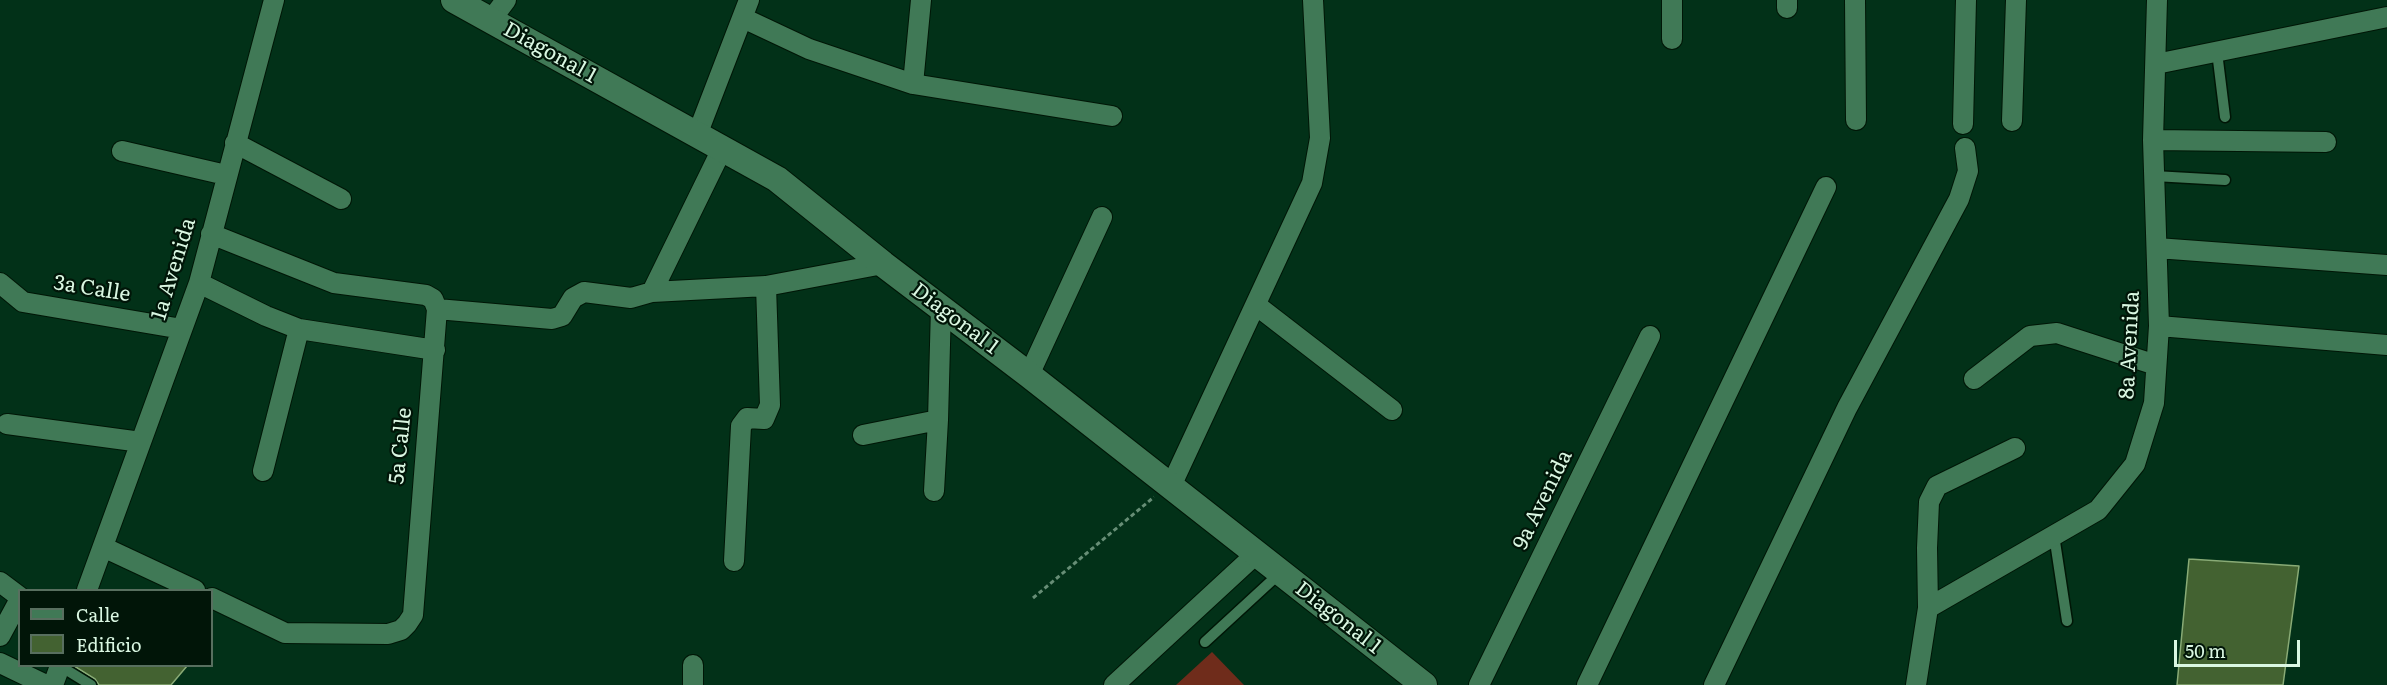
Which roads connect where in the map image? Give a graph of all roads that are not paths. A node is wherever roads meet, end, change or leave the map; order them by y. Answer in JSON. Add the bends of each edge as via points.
{"nodes":[{"id":1,"x":274,"y":0,"type":"edge"},
{"id":2,"x":454,"y":0,"type":"edge"},
{"id":3,"x":506,"y":0,"type":"edge"},
{"id":4,"x":921,"y":0,"type":"edge"},
{"id":5,"x":1313,"y":0,"type":"edge"},
{"id":6,"x":1672,"y":0,"type":"edge"},
{"id":7,"x":1855,"y":0,"type":"edge"},
{"id":8,"x":1966,"y":0,"type":"edge"},
{"id":9,"x":2016,"y":0,"type":"edge"},
{"id":10,"x":2157,"y":0,"type":"edge"},
{"id":11,"x":746,"y":9,"type":"edge"},
{"id":12,"x":2387,"y":17,"type":"edge"},
{"id":13,"x":491,"y":20,"type":"junction"},
{"id":14,"x":1672,"y":39,"type":"dead end"},
{"id":15,"x":2217,"y":52,"type":"junction"},
{"id":16,"x":2156,"y":64,"type":"junction"},
{"id":17,"x":913,"y":84,"type":"junction"},
{"id":18,"x":1112,"y":116,"type":"dead end"},
{"id":19,"x":2225,"y":117,"type":"dead end"},
{"id":20,"x":1856,"y":120,"type":"dead end"},
{"id":21,"x":2012,"y":121,"type":"dead end"},
{"id":22,"x":1963,"y":124,"type":"dead end"},
{"id":23,"x":697,"y":135,"type":"junction"},
{"id":24,"x":2153,"y":140,"type":"junction"},
{"id":25,"x":2326,"y":142,"type":"dead end"},
{"id":26,"x":235,"y":143,"type":"junction"},
{"id":27,"x":1965,"y":148,"type":"dead end"},
{"id":28,"x":722,"y":149,"type":"junction"},
{"id":29,"x":122,"y":151,"type":"dead end"},
{"id":30,"x":226,"y":176,"type":"junction"},
{"id":31,"x":2154,"y":176,"type":"junction"},
{"id":32,"x":2225,"y":180,"type":"dead end"},
{"id":33,"x":1826,"y":187,"type":"dead end"},
{"id":34,"x":341,"y":200,"type":"dead end"},
{"id":35,"x":1102,"y":217,"type":"dead end"},
{"id":36,"x":211,"y":234,"type":"junction"},
{"id":37,"x":2157,"y":248,"type":"junction"},
{"id":38,"x":883,"y":264,"type":"junction"},
{"id":39,"x":2387,"y":265,"type":"edge"},
{"id":40,"x":0,"y":283,"type":"edge"},
{"id":41,"x":199,"y":283,"type":"junction"},
{"id":42,"x":766,"y":286,"type":"junction"},
{"id":43,"x":652,"y":292,"type":"junction"},
{"id":44,"x":1256,"y":305,"type":"junction"},
{"id":45,"x":941,"y":307,"type":"junction"},
{"id":46,"x":437,"y":309,"type":"junction"},
{"id":47,"x":2158,"y":326,"type":"junction"},
{"id":48,"x":182,"y":328,"type":"junction"},
{"id":49,"x":299,"y":329,"type":"junction"},
{"id":50,"x":1650,"y":336,"type":"dead end"},
{"id":51,"x":2387,"y":345,"type":"edge"},
{"id":52,"x":435,"y":350,"type":"junction"},
{"id":53,"x":2157,"y":365,"type":"junction"},
{"id":54,"x":1029,"y":375,"type":"junction"},
{"id":55,"x":1974,"y":379,"type":"dead end"},
{"id":56,"x":1392,"y":410,"type":"dead end"},
{"id":57,"x":938,"y":420,"type":"junction"},
{"id":58,"x":7,"y":423,"type":"dead end"},
{"id":59,"x":862,"y":435,"type":"dead end"},
{"id":60,"x":141,"y":442,"type":"junction"},
{"id":61,"x":2015,"y":448,"type":"dead end"},
{"id":62,"x":263,"y":471,"type":"dead end"},
{"id":63,"x":1170,"y":485,"type":"junction"},
{"id":64,"x":934,"y":491,"type":"dead end"},
{"id":65,"x":2054,"y":535,"type":"junction"},
{"id":66,"x":103,"y":547,"type":"junction"},
{"id":67,"x":1256,"y":554,"type":"junction"},
{"id":68,"x":734,"y":561,"type":"dead end"},
{"id":69,"x":1280,"y":573,"type":"junction"},
{"id":70,"x":0,"y":582,"type":"edge"},
{"id":71,"x":88,"y":589,"type":"edge"},
{"id":72,"x":191,"y":589,"type":"edge"},
{"id":73,"x":18,"y":596,"type":"edge"},
{"id":74,"x":213,"y":598,"type":"edge"},
{"id":75,"x":18,"y":602,"type":"edge"},
{"id":76,"x":1928,"y":608,"type":"junction"},
{"id":77,"x":2067,"y":621,"type":"dead end"},
{"id":78,"x":0,"y":636,"type":"edge"},
{"id":79,"x":1205,"y":642,"type":"dead end"},
{"id":80,"x":0,"y":663,"type":"edge"},
{"id":81,"x":693,"y":665,"type":"dead end"},
{"id":82,"x":60,"y":667,"type":"edge"},
{"id":83,"x":62,"y":667,"type":"edge"},
{"id":84,"x":46,"y":685,"type":"edge"},
{"id":85,"x":53,"y":685,"type":"edge"},
{"id":86,"x":91,"y":685,"type":"edge"},
{"id":87,"x":693,"y":685,"type":"edge"},
{"id":88,"x":1114,"y":685,"type":"edge"},
{"id":89,"x":1424,"y":685,"type":"edge"},
{"id":90,"x":1479,"y":685,"type":"edge"},
{"id":91,"x":1587,"y":685,"type":"edge"},
{"id":92,"x":1714,"y":685,"type":"edge"},
{"id":93,"x":1916,"y":685,"type":"edge"}],
"edges":[{"from":1,"to":26,"type":"street","name":"1a Avenida"},
{"from":2,"to":13,"type":"street","name":"Diagonal 1"},
{"from":3,"to":13,"type":"street"},
{"from":4,"to":17,"type":"street"},
{"from":5,"to":44,"type":"street","via":[[1320,138],[1312,183]]},
{"from":6,"to":14,"type":"street"},
{"from":7,"to":20,"type":"street"},
{"from":8,"to":22,"type":"street"},
{"from":9,"to":21,"type":"street"},
{"from":10,"to":16,"type":"street","name":"8a Avenida"},
{"from":11,"to":17,"type":"street","via":[[809,49]]},
{"from":11,"to":23,"type":"street"},
{"from":12,"to":15,"type":"street"},
{"from":13,"to":23,"type":"street","name":"Diagonal 1"},
{"from":15,"to":16,"type":"street"},
{"from":15,"to":19,"type":"lane"},
{"from":16,"to":24,"type":"street","name":"8a Avenida"},
{"from":17,"to":18,"type":"street"},
{"from":23,"to":28,"type":"street","name":"Diagonal 1"},
{"from":24,"to":25,"type":"street"},
{"from":24,"to":31,"type":"street","name":"8a Avenida"},
{"from":26,"to":30,"type":"street","name":"1a Avenida"},
{"from":26,"to":34,"type":"street"},
{"from":27,"to":92,"type":"street","via":[[1968,171],[1959,199],[1847,408]]},
{"from":28,"to":38,"type":"street","name":"Diagonal 1","via":[[777,179]]},
{"from":28,"to":43,"type":"street"},
{"from":29,"to":30,"type":"street"},
{"from":30,"to":36,"type":"street","name":"1a Avenida"},
{"from":31,"to":32,"type":"lane"},
{"from":31,"to":37,"type":"street","name":"8a Avenida"},
{"from":33,"to":91,"type":"street"},
{"from":35,"to":54,"type":"street"},
{"from":36,"to":41,"type":"street","name":"1a Avenida"},
{"from":36,"to":46,"type":"street","via":[[334,283],[426,295],[433,299]]},
{"from":37,"to":39,"type":"street"},
{"from":37,"to":47,"type":"street","name":"8a Avenida"},
{"from":38,"to":42,"type":"street"},
{"from":38,"to":45,"type":"street","name":"Diagonal 1"},
{"from":40,"to":48,"type":"street","name":"3a Calle","via":[[23,302]]},
{"from":41,"to":48,"type":"street","name":"1a Avenida"},
{"from":41,"to":49,"type":"street"},
{"from":42,"to":43,"type":"street"},
{"from":42,"to":68,"type":"street","via":[[770,405],[764,419],[747,418],[741,426]]},
{"from":43,"to":46,"type":"street","via":[[631,298],[584,292],[573,298],[562,316],[552,319]]},
{"from":44,"to":56,"type":"street"},
{"from":44,"to":63,"type":"street"},
{"from":45,"to":54,"type":"street","name":"Diagonal 1"},
{"from":45,"to":57,"type":"street"},
{"from":46,"to":52,"type":"street","name":"5a Calle"},
{"from":47,"to":51,"type":"street"},
{"from":47,"to":53,"type":"street","name":"8a Avenida"},
{"from":48,"to":60,"type":"street","name":"1a Avenida"},
{"from":49,"to":52,"type":"street"},
{"from":49,"to":62,"type":"street"},
{"from":50,"to":90,"type":"street","name":"9a Avenida"},
{"from":52,"to":74,"type":"street","name":"5a Calle","via":[[413,615],[407,624],[388,634],[285,633]]},
{"from":53,"to":55,"type":"street","via":[[2057,333],[2030,336]]},
{"from":53,"to":65,"type":"street","name":"8a Avenida","via":[[2154,403],[2135,464],[2098,510]]},
{"from":54,"to":63,"type":"street","name":"Diagonal 1"},
{"from":57,"to":59,"type":"street"},
{"from":57,"to":64,"type":"street"},
{"from":58,"to":60,"type":"street"},
{"from":60,"to":66,"type":"street","name":"1a Avenida"},
{"from":61,"to":76,"type":"street","via":[[1937,486],[1929,502]]},
{"from":63,"to":67,"type":"street","name":"Diagonal 1"},
{"from":65,"to":76,"type":"street","name":"8a Avenida"},
{"from":65,"to":77,"type":"lane"},
{"from":66,"to":71,"type":"street","name":"1a Avenida"},
{"from":66,"to":72,"type":"street"},
{"from":67,"to":69,"type":"street","name":"Diagonal 1"},
{"from":67,"to":88,"type":"street"},
{"from":69,"to":79,"type":"lane"},
{"from":69,"to":89,"type":"street","name":"Diagonal 1"},
{"from":70,"to":73,"type":"street"},
{"from":75,"to":78,"type":"street"},
{"from":76,"to":93,"type":"street"},
{"from":80,"to":84,"type":"street"},
{"from":81,"to":87,"type":"street"},
{"from":82,"to":85,"type":"street"},
{"from":83,"to":86,"type":"lane"}]}
